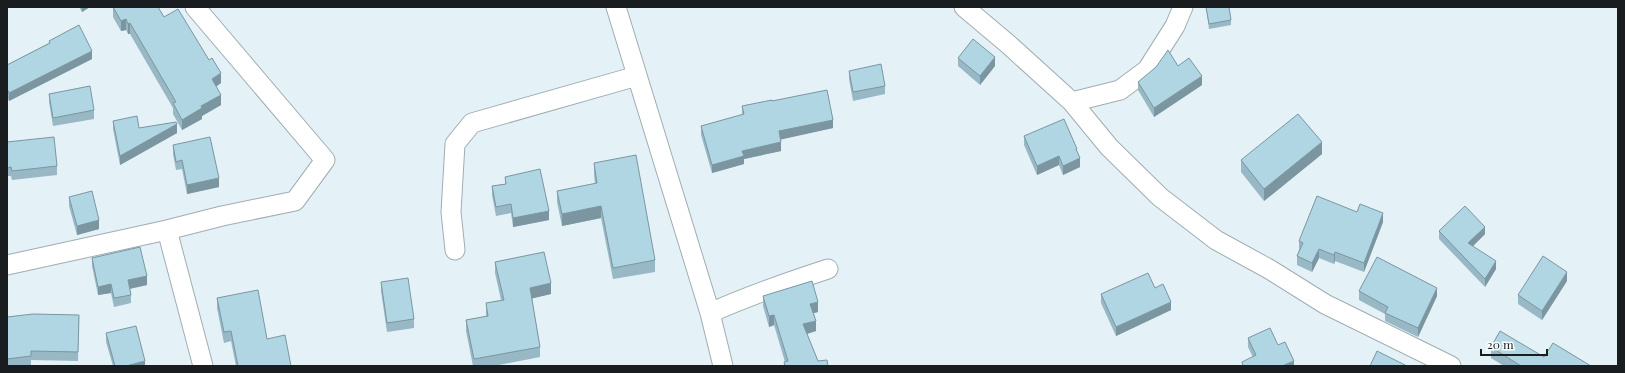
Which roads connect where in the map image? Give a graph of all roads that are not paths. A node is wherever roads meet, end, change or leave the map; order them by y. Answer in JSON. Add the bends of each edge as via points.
{"nodes":[{"id":1,"x":195,"y":7,"type":"edge"},
{"id":2,"x":616,"y":7,"type":"edge"},
{"id":3,"x":964,"y":7,"type":"edge"},
{"id":4,"x":1183,"y":7,"type":"edge"},
{"id":5,"x":637,"y":76,"type":"junction"},
{"id":6,"x":1072,"y":102,"type":"junction"},
{"id":7,"x":167,"y":230,"type":"junction"},
{"id":8,"x":455,"y":250,"type":"dead end"},
{"id":9,"x":7,"y":266,"type":"edge"},
{"id":10,"x":828,"y":269,"type":"dead end"},
{"id":11,"x":710,"y":313,"type":"junction"},
{"id":12,"x":203,"y":366,"type":"edge"},
{"id":13,"x":723,"y":366,"type":"edge"},
{"id":14,"x":1451,"y":366,"type":"edge"}],
"edges":[{"from":1,"to":7,"type":"street","via":[[325,160],[295,200]]},
{"from":2,"to":5,"type":"street"},
{"from":3,"to":6,"type":"street"},
{"from":4,"to":6,"type":"street","via":[[1175,26],[1147,70],[1120,90]]},
{"from":5,"to":8,"type":"street","via":[[472,123],[455,144],[451,212]]},
{"from":5,"to":11,"type":"street"},
{"from":6,"to":14,"type":"street","via":[[1109,147],[1160,197],[1216,240],[1326,304]]},
{"from":7,"to":9,"type":"street"},
{"from":7,"to":12,"type":"street"},
{"from":10,"to":11,"type":"street"},
{"from":11,"to":13,"type":"street"}]}
